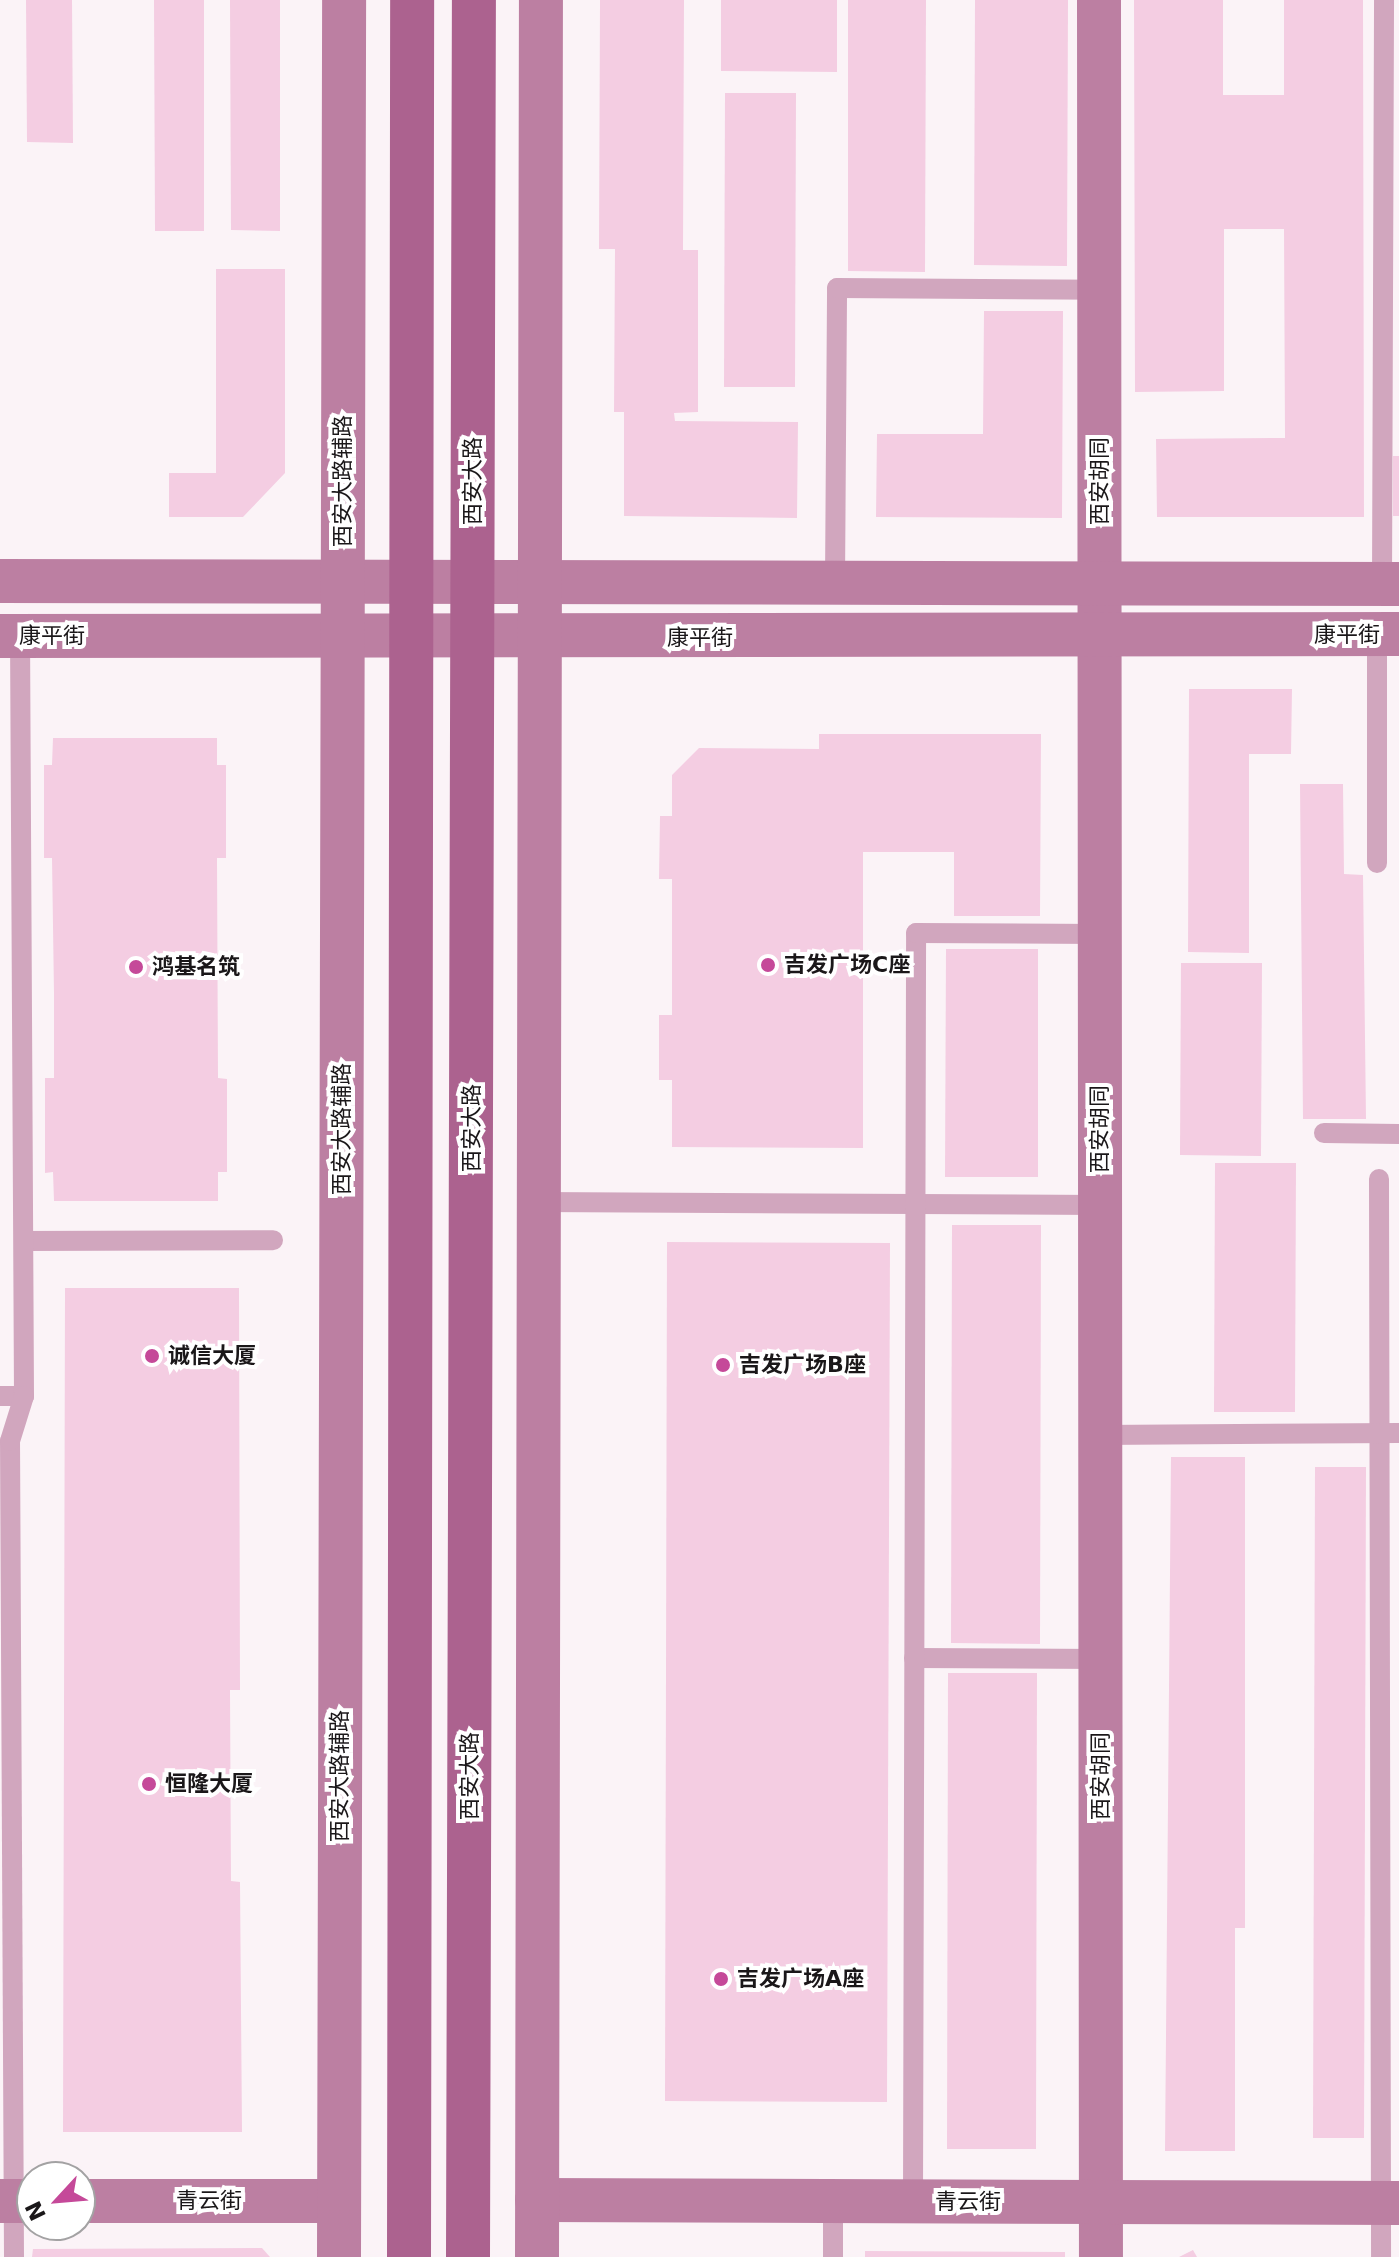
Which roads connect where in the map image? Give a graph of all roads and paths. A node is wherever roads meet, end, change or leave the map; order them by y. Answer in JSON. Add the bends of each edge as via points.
{"nodes":[{"id":1,"x":344,"y":0,"type":"edge"},
{"id":2,"x":412,"y":0,"type":"edge"},
{"id":3,"x":474,"y":0,"type":"edge"},
{"id":4,"x":541,"y":0,"type":"edge"},
{"id":5,"x":1099,"y":0,"type":"edge"},
{"id":6,"x":1384,"y":0,"type":"edge"},
{"id":7,"x":1391,"y":140,"type":"edge"},
{"id":8,"x":1099,"y":290,"type":"junction"},
{"id":9,"x":0,"y":581,"type":"edge"},
{"id":10,"x":343,"y":582,"type":"junction"},
{"id":11,"x":412,"y":582,"type":"junction"},
{"id":12,"x":473,"y":582,"type":"junction"},
{"id":13,"x":540,"y":582,"type":"junction"},
{"id":14,"x":835,"y":583,"type":"junction"},
{"id":15,"x":1100,"y":583,"type":"junction"},
{"id":16,"x":1391,"y":584,"type":"edge"},
{"id":17,"x":1388,"y":634,"type":"edge"},
{"id":18,"x":10,"y":636,"type":"edge"},
{"id":19,"x":1100,"y":636,"type":"junction"},
{"id":20,"x":343,"y":637,"type":"junction"},
{"id":21,"x":412,"y":637,"type":"junction"},
{"id":22,"x":473,"y":638,"type":"junction"},
{"id":23,"x":539,"y":638,"type":"junction"},
{"id":24,"x":1377,"y":863,"type":"dead end"},
{"id":25,"x":1100,"y":934,"type":"junction"},
{"id":26,"x":1324,"y":1133,"type":"dead end"},
{"id":27,"x":1399,"y":1134,"type":"edge"},
{"id":28,"x":1379,"y":1179,"type":"dead end"},
{"id":29,"x":538,"y":1202,"type":"junction"},
{"id":30,"x":916,"y":1203,"type":"junction"},
{"id":31,"x":1100,"y":1205,"type":"junction"},
{"id":32,"x":273,"y":1240,"type":"dead end"},
{"id":33,"x":24,"y":1241,"type":"junction"},
{"id":34,"x":0,"y":1396,"type":"edge"},
{"id":35,"x":24,"y":1396,"type":"junction"},
{"id":36,"x":1377,"y":1433,"type":"junction"},
{"id":37,"x":1399,"y":1433,"type":"edge"},
{"id":38,"x":1100,"y":1435,"type":"junction"},
{"id":39,"x":914,"y":1658,"type":"junction"},
{"id":40,"x":1101,"y":1659,"type":"junction"},
{"id":41,"x":537,"y":2200,"type":"junction"},
{"id":42,"x":15,"y":2201,"type":"edge"},
{"id":43,"x":96,"y":2201,"type":"edge"},
{"id":44,"x":339,"y":2201,"type":"junction"},
{"id":45,"x":833,"y":2201,"type":"junction"},
{"id":46,"x":913,"y":2201,"type":"junction"},
{"id":47,"x":1101,"y":2202,"type":"junction"},
{"id":48,"x":1390,"y":2203,"type":"edge"},
{"id":49,"x":14,"y":2257,"type":"edge"},
{"id":50,"x":339,"y":2257,"type":"edge"},
{"id":51,"x":409,"y":2257,"type":"edge"},
{"id":52,"x":468,"y":2257,"type":"edge"},
{"id":53,"x":537,"y":2257,"type":"edge"},
{"id":54,"x":833,"y":2257,"type":"edge"},
{"id":55,"x":1101,"y":2257,"type":"edge"},
{"id":56,"x":1381,"y":2257,"type":"edge"}],
"edges":[{"from":1,"to":10,"type":"street","name":"西安大路辅路"},
{"from":2,"to":11,"type":"main road"},
{"from":3,"to":12,"type":"main road","name":"西安大路"},
{"from":4,"to":13,"type":"street"},
{"from":5,"to":8,"type":"street","name":"西安胡同"},
{"from":6,"to":7,"type":"lane"},
{"from":7,"to":16,"type":"lane"},
{"from":8,"to":14,"type":"lane","via":[[837,288]]},
{"from":8,"to":15,"type":"street","name":"西安胡同"},
{"from":9,"to":10,"type":"street"},
{"from":10,"to":11,"type":"street"},
{"from":10,"to":20,"type":"street","name":"西安大路辅路"},
{"from":11,"to":12,"type":"street"},
{"from":11,"to":21,"type":"main road"},
{"from":12,"to":13,"type":"street"},
{"from":12,"to":22,"type":"main road","name":"西安大路"},
{"from":13,"to":14,"type":"street"},
{"from":13,"to":23,"type":"street"},
{"from":14,"to":15,"type":"street"},
{"from":15,"to":16,"type":"street"},
{"from":15,"to":19,"type":"street","name":"西安胡同"},
{"from":17,"to":19,"type":"street","name":"康平街"},
{"from":17,"to":24,"type":"lane"},
{"from":18,"to":20,"type":"street","name":"康平街"},
{"from":18,"to":33,"type":"lane"},
{"from":19,"to":23,"type":"street","name":"康平街"},
{"from":19,"to":25,"type":"street","name":"西安胡同"},
{"from":20,"to":21,"type":"street","name":"康平街"},
{"from":20,"to":44,"type":"street","name":"西安大路辅路"},
{"from":21,"to":22,"type":"street","name":"康平街"},
{"from":21,"to":51,"type":"main road"},
{"from":22,"to":23,"type":"street","name":"康平街"},
{"from":22,"to":52,"type":"main road","name":"西安大路"},
{"from":23,"to":29,"type":"street"},
{"from":25,"to":30,"type":"lane","via":[[916,933]]},
{"from":25,"to":31,"type":"street","name":"西安胡同"},
{"from":26,"to":27,"type":"lane"},
{"from":28,"to":36,"type":"lane"},
{"from":29,"to":30,"type":"lane"},
{"from":29,"to":41,"type":"street"},
{"from":30,"to":31,"type":"lane"},
{"from":30,"to":39,"type":"lane"},
{"from":31,"to":38,"type":"street","name":"西安胡同"},
{"from":32,"to":33,"type":"lane"},
{"from":33,"to":35,"type":"lane"},
{"from":34,"to":35,"type":"lane"},
{"from":35,"to":42,"type":"lane","via":[[10,1441]]},
{"from":36,"to":37,"type":"lane"},
{"from":36,"to":38,"type":"lane"},
{"from":36,"to":48,"type":"lane","via":[[1382,1464]]},
{"from":38,"to":40,"type":"street","name":"西安胡同"},
{"from":39,"to":40,"type":"lane"},
{"from":39,"to":46,"type":"lane"},
{"from":40,"to":47,"type":"street","name":"西安胡同"},
{"from":41,"to":45,"type":"street","name":"青云街"},
{"from":41,"to":53,"type":"street"},
{"from":42,"to":49,"type":"lane"},
{"from":43,"to":44,"type":"street","name":"青云街"},
{"from":44,"to":50,"type":"street","name":"西安大路辅路"},
{"from":45,"to":46,"type":"street","name":"青云街"},
{"from":45,"to":54,"type":"lane"},
{"from":46,"to":47,"type":"street","name":"青云街"},
{"from":47,"to":48,"type":"street","name":"青云街"},
{"from":47,"to":55,"type":"street","name":"西安胡同"},
{"from":48,"to":56,"type":"lane"}]}
